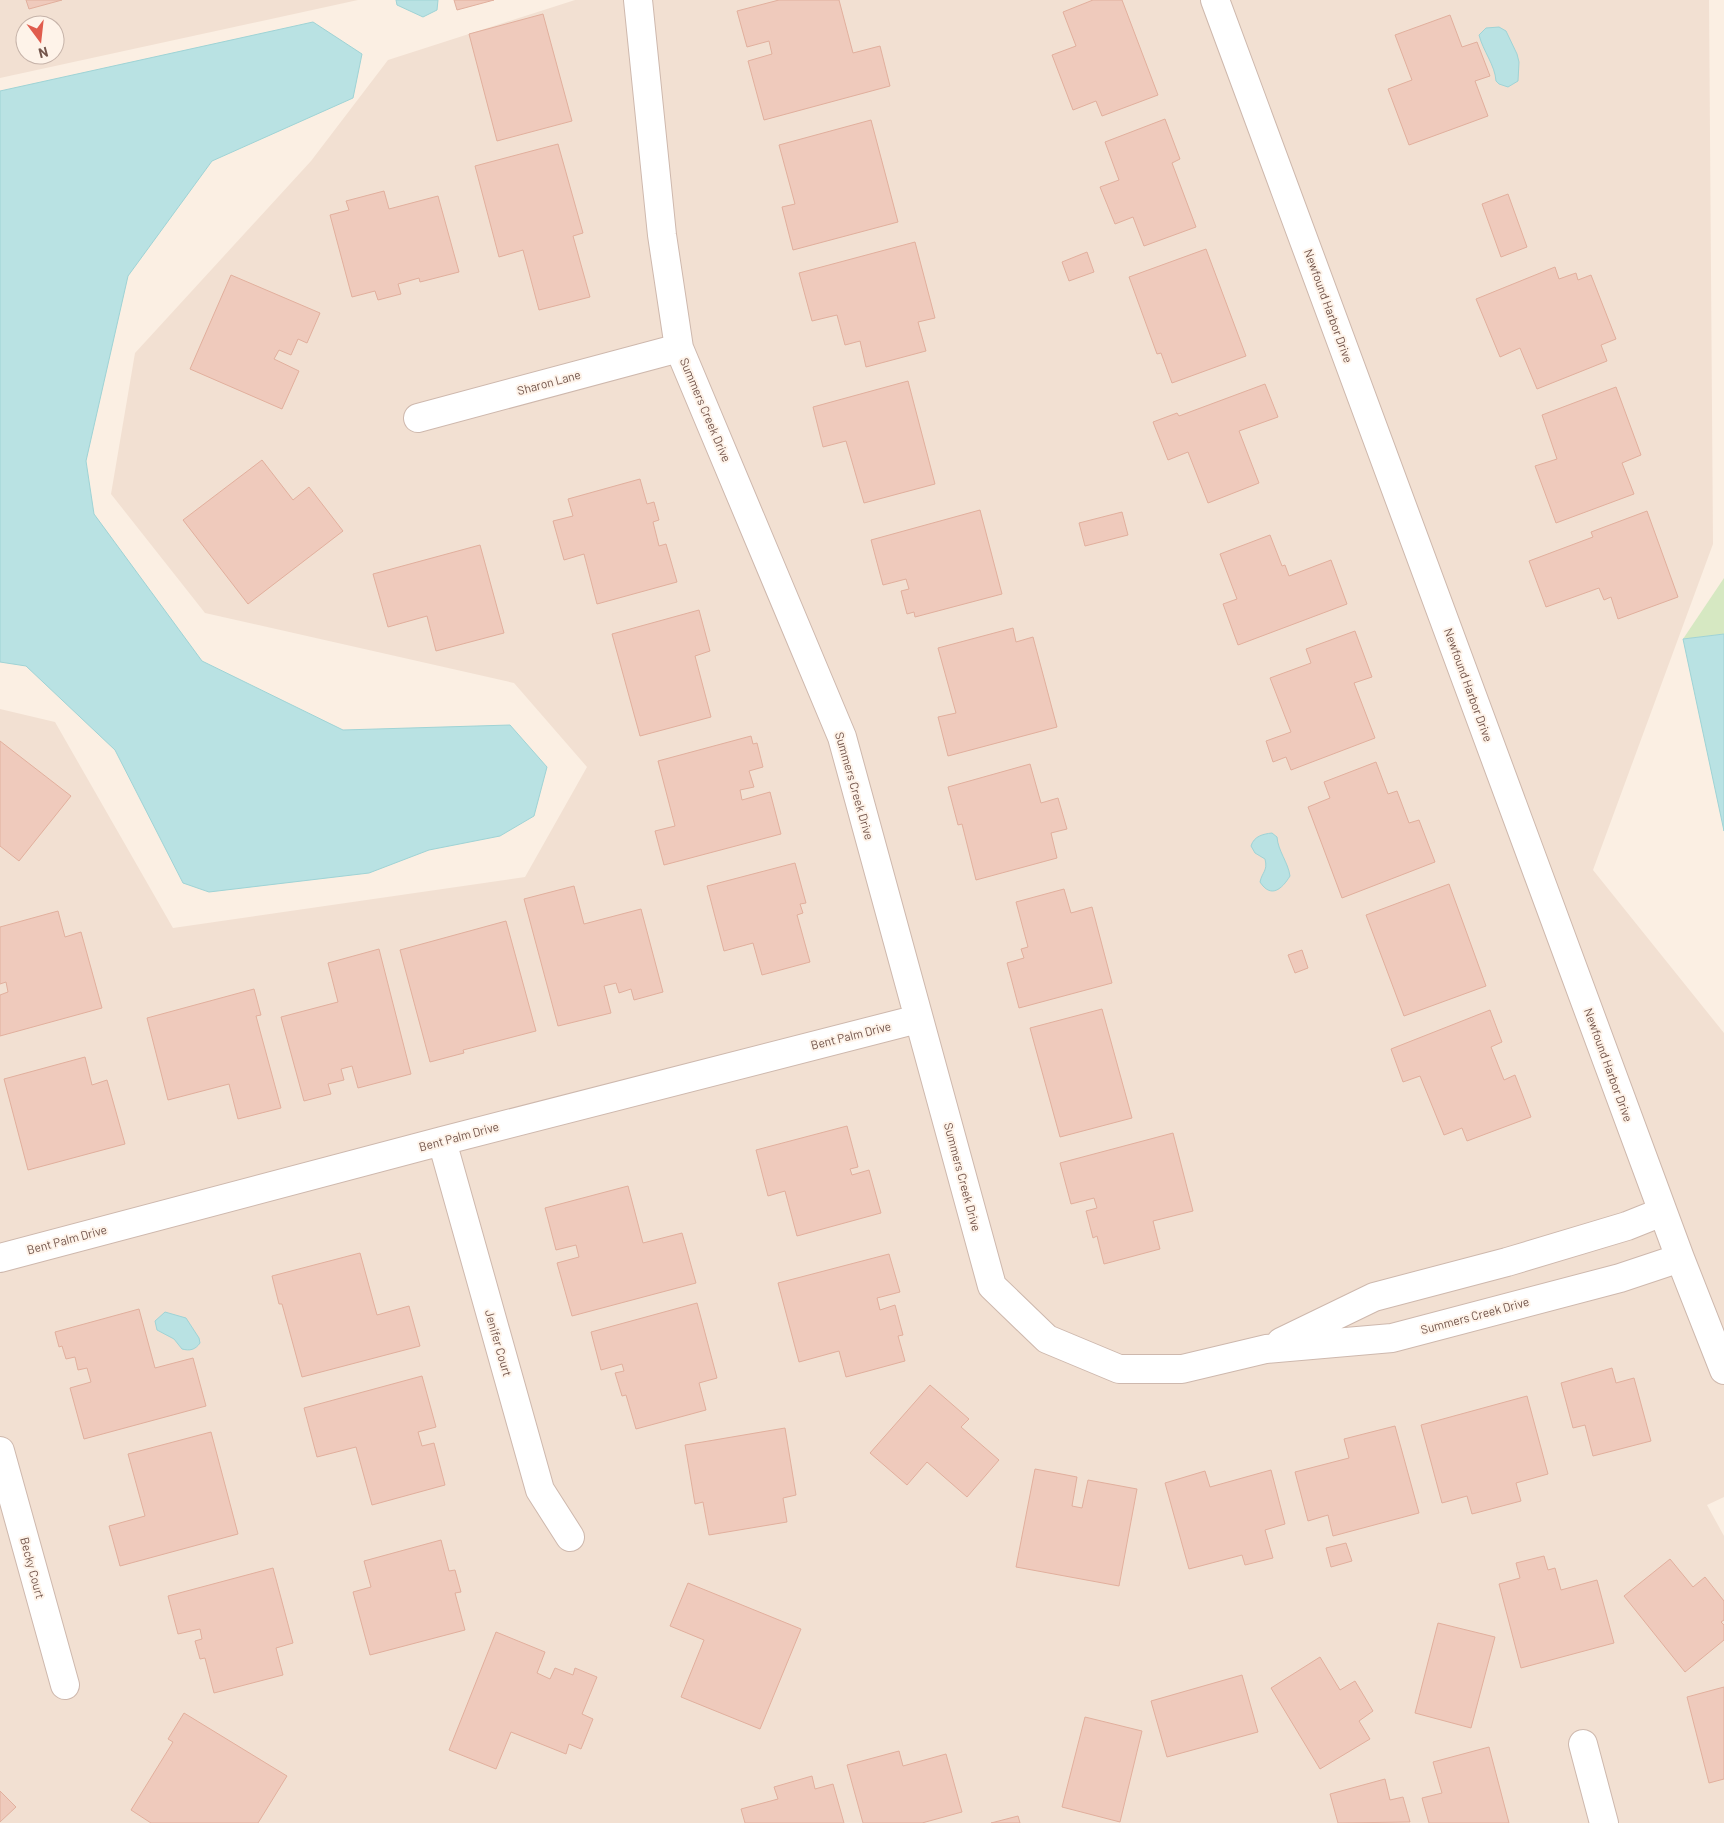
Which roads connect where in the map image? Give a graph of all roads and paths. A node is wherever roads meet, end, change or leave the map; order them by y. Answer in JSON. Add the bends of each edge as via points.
{"nodes":[{"id":1,"x":638,"y":0,"type":"edge"},
{"id":2,"x":1215,"y":0,"type":"edge"},
{"id":3,"x":679,"y":348,"type":"junction"},
{"id":4,"x":418,"y":418,"type":"dead end"},
{"id":5,"x":918,"y":1019,"type":"junction"},
{"id":6,"x":442,"y":1141,"type":"junction"},
{"id":7,"x":1662,"y":1212,"type":"junction"},
{"id":8,"x":0,"y":1258,"type":"edge"},
{"id":9,"x":1680,"y":1258,"type":"junction"},
{"id":10,"x":1266,"y":1349,"type":"junction"},
{"id":11,"x":1724,"y":1370,"type":"edge"},
{"id":12,"x":0,"y":1451,"type":"edge"},
{"id":13,"x":570,"y":1537,"type":"dead end"},
{"id":14,"x":65,"y":1685,"type":"dead end"},
{"id":15,"x":1583,"y":1744,"type":"dead end"},
{"id":16,"x":1604,"y":1823,"type":"edge"}],
"edges":[{"from":1,"to":3,"type":"street","name":"Summers Creek Drive","via":[[662,235]]},
{"from":2,"to":7,"type":"street","name":"Newfound Harbor Drive"},
{"from":3,"to":4,"type":"street","name":"Sharon Lane"},
{"from":3,"to":5,"type":"street","name":"Summers Creek Drive","via":[[842,736]]},
{"from":5,"to":6,"type":"street","name":"Bent Palm Drive"},
{"from":5,"to":10,"type":"street","name":"Summers Creek Drive","via":[[992,1286],[1047,1339],[1119,1369],[1182,1369]]},
{"from":6,"to":8,"type":"street","name":"Bent Palm Drive"},
{"from":6,"to":13,"type":"street","name":"Jenifer Court","via":[[540,1490]]},
{"from":7,"to":9,"type":"street","name":"Newfound Harbor Drive"},
{"from":7,"to":10,"type":"street","name":"Summers Creek Drive","via":[[1508,1262],[1374,1297]]},
{"from":9,"to":10,"type":"street","name":"Summers Creek Drive","via":[[1620,1278],[1392,1338]]},
{"from":9,"to":11,"type":"street","name":"Newfound Harbor Drive"},
{"from":12,"to":14,"type":"street","name":"Becky Court"},
{"from":15,"to":16,"type":"street"}]}
